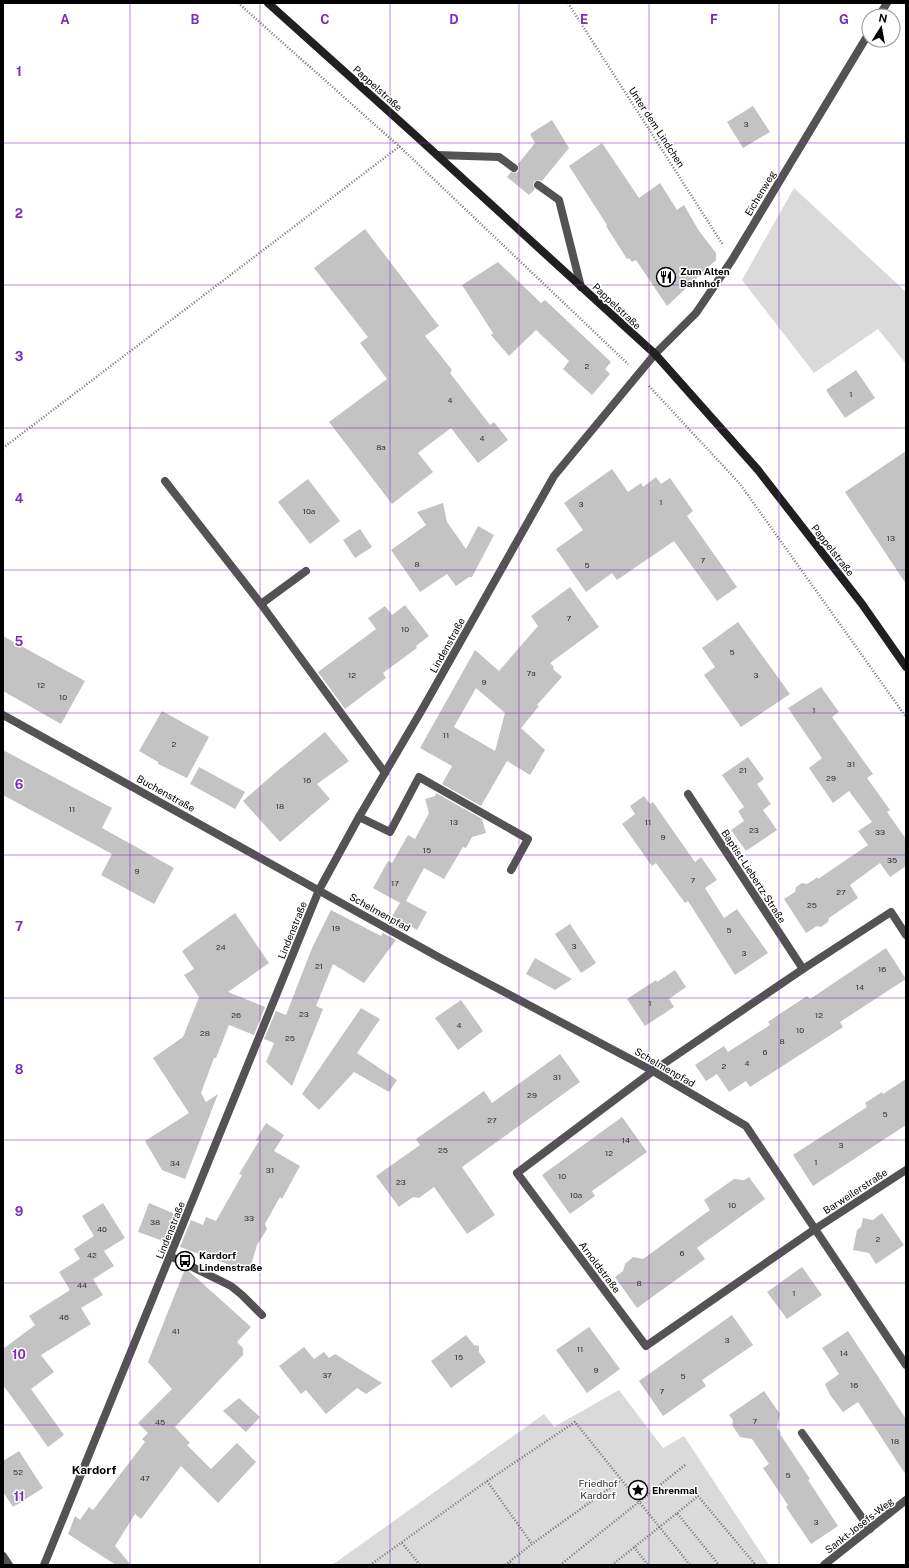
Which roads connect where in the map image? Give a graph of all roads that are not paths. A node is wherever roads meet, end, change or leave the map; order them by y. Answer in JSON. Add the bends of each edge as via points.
{"nodes":[{"id":1,"x":268,"y":3,"type":"edge"},
{"id":2,"x":861,"y":46,"type":"edge"},
{"id":3,"x":437,"y":155,"type":"junction"},
{"id":4,"x":514,"y":168,"type":"dead end"},
{"id":5,"x":538,"y":185,"type":"dead end"},
{"id":6,"x":581,"y":287,"type":"junction"},
{"id":7,"x":655,"y":354,"type":"junction"},
{"id":8,"x":165,"y":481,"type":"dead end"},
{"id":9,"x":306,"y":571,"type":"dead end"},
{"id":10,"x":261,"y":604,"type":"junction"},
{"id":11,"x":906,"y":667,"type":"edge"},
{"id":12,"x":3,"y":714,"type":"edge"},
{"id":13,"x":385,"y":773,"type":"junction"},
{"id":14,"x":688,"y":794,"type":"dead end"},
{"id":15,"x":359,"y":817,"type":"junction"},
{"id":16,"x":511,"y":870,"type":"dead end"},
{"id":17,"x":319,"y":890,"type":"junction"},
{"id":18,"x":906,"y":935,"type":"edge"},
{"id":19,"x":803,"y":969,"type":"junction"},
{"id":20,"x":653,"y":1070,"type":"junction"},
{"id":21,"x":906,"y":1170,"type":"edge"},
{"id":22,"x":814,"y":1229,"type":"junction"},
{"id":23,"x":170,"y":1256,"type":"junction"},
{"id":24,"x":262,"y":1315,"type":"dead end"},
{"id":25,"x":906,"y":1365,"type":"edge"},
{"id":26,"x":802,"y":1433,"type":"dead end"},
{"id":27,"x":906,"y":1500,"type":"edge"},
{"id":28,"x":870,"y":1529,"type":"junction"},
{"id":29,"x":3,"y":1556,"type":"edge"},
{"id":30,"x":9,"y":1565,"type":"edge"},
{"id":31,"x":44,"y":1565,"type":"edge"},
{"id":32,"x":824,"y":1565,"type":"edge"}],
"edges":[{"from":1,"to":3,"type":"main road","name":"Pappelstraße"},
{"from":2,"to":7,"type":"street","name":"Eichenweg","via":[[732,260],[696,313]]},
{"from":3,"to":4,"type":"street","via":[[499,157]]},
{"from":3,"to":6,"type":"main road","name":"Pappelstraße"},
{"from":5,"to":6,"type":"street","via":[[559,200]]},
{"from":6,"to":7,"type":"main road","name":"Pappelstraße"},
{"from":7,"to":11,"type":"main road","name":"Pappelstraße","via":[[758,470],[862,604]]},
{"from":7,"to":13,"type":"street","name":"Lindenstraße","via":[[554,476]]},
{"from":8,"to":10,"type":"street"},
{"from":9,"to":10,"type":"street"},
{"from":10,"to":13,"type":"street"},
{"from":12,"to":17,"type":"street","name":"Buchenstraße"},
{"from":13,"to":15,"type":"street","name":"Lindenstraße"},
{"from":14,"to":19,"type":"street","name":"Baptist-Liebertz-Straße"},
{"from":15,"to":16,"type":"street","via":[[390,832],[419,777],[528,839]]},
{"from":15,"to":17,"type":"street","name":"Lindenstraße"},
{"from":17,"to":20,"type":"street","name":"Schelmenpfad","via":[[442,959]]},
{"from":17,"to":23,"type":"street","name":"Lindenstraße"},
{"from":18,"to":19,"type":"street","via":[[891,912]]},
{"from":19,"to":20,"type":"street"},
{"from":20,"to":22,"type":"street","name":"Schelmenpfad","via":[[746,1126]]},
{"from":20,"to":22,"type":"street","name":"Arnoldstraße","via":[[517,1173],[646,1346]]},
{"from":21,"to":22,"type":"street","name":"Barweilerstraße"},
{"from":22,"to":25,"type":"street","name":"Schelmenpfad"},
{"from":23,"to":24,"type":"street","via":[[231,1286]]},
{"from":23,"to":31,"type":"street","name":"Lindenstraße"},
{"from":26,"to":28,"type":"street"},
{"from":27,"to":28,"type":"street","name":"Sankt-Josefs-Weg"},
{"from":28,"to":32,"type":"street","name":"Sankt-Josefs-Weg"},
{"from":29,"to":30,"type":"street"}]}
